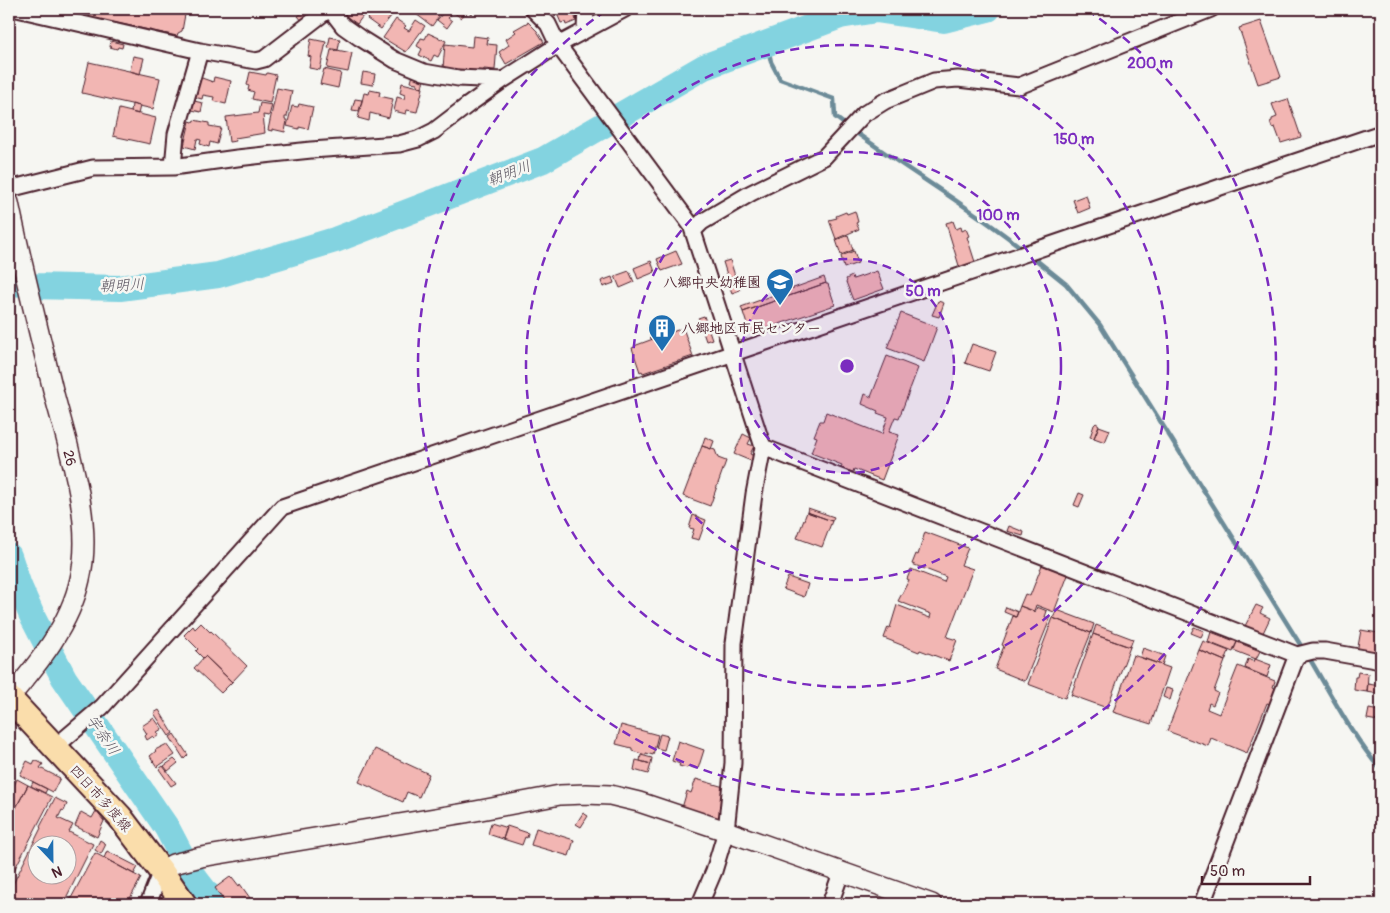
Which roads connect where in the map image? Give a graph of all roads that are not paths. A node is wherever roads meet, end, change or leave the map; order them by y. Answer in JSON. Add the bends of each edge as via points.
{"nodes":[{"id":1,"x":17,"y":9,"type":"edge"},
{"id":2,"x":330,"y":9,"type":"edge"},
{"id":3,"x":533,"y":9,"type":"edge"},
{"id":4,"x":586,"y":9,"type":"edge"},
{"id":5,"x":1211,"y":9,"type":"edge"},
{"id":6,"x":621,"y":10,"type":"edge"},
{"id":7,"x":585,"y":29,"type":"junction"},
{"id":8,"x":558,"y":45,"type":"junction"},
{"id":9,"x":200,"y":51,"type":"junction"},
{"id":10,"x":503,"y":80,"type":"junction"},
{"id":11,"x":1381,"y":133,"type":"edge"},
{"id":12,"x":173,"y":168,"type":"junction"},
{"id":13,"x":9,"y":200,"type":"edge"},
{"id":14,"x":692,"y":228,"type":"junction"},
{"id":15,"x":732,"y":354,"type":"junction"},
{"id":16,"x":763,"y":447,"type":"junction"},
{"id":17,"x":1303,"y":653,"type":"junction"},
{"id":18,"x":1381,"y":661,"type":"edge"},
{"id":19,"x":9,"y":698,"type":"edge"},
{"id":20,"x":55,"y":747,"type":"junction"},
{"id":21,"x":726,"y":831,"type":"junction"},
{"id":22,"x":174,"y":865,"type":"junction"},
{"id":23,"x":841,"y":873,"type":"junction"},
{"id":24,"x":148,"y":904,"type":"edge"},
{"id":25,"x":184,"y":904,"type":"edge"},
{"id":26,"x":700,"y":904,"type":"edge"},
{"id":27,"x":830,"y":904,"type":"edge"},
{"id":28,"x":932,"y":904,"type":"edge"},
{"id":29,"x":1202,"y":904,"type":"edge"}],
"edges":[{"from":1,"to":9,"type":"street"},
{"from":2,"to":9,"type":"street","via":[[256,61]]},
{"from":2,"to":10,"type":"street","via":[[342,26],[395,60],[424,72],[458,78]]},
{"from":3,"to":8,"type":"street","via":[[548,24]]},
{"from":4,"to":7,"type":"street"},
{"from":5,"to":14,"type":"street","via":[[1019,86],[958,79],[934,81],[864,114],[824,157],[751,193]]},
{"from":6,"to":7,"type":"street"},
{"from":7,"to":8,"type":"street"},
{"from":8,"to":10,"type":"street"},
{"from":8,"to":14,"type":"street"},
{"from":9,"to":12,"type":"street","via":[[176,134]]},
{"from":10,"to":12,"type":"street","via":[[434,131],[409,142],[292,152]]},
{"from":11,"to":15,"type":"street"},
{"from":12,"to":13,"type":"street","via":[[93,168]]},
{"from":13,"to":19,"type":"street","name":"26","via":[[80,498],[85,541],[80,579],[70,609],[53,641]]},
{"from":14,"to":15,"type":"street"},
{"from":15,"to":16,"type":"street"},
{"from":15,"to":20,"type":"street","via":[[282,507],[102,707]]},
{"from":16,"to":17,"type":"street"},
{"from":16,"to":21,"type":"street","via":[[734,643],[733,764]]},
{"from":17,"to":18,"type":"street","via":[[1325,651]]},
{"from":17,"to":29,"type":"street"},
{"from":19,"to":20,"type":"main road","name":"四日市多度線"},
{"from":20,"to":22,"type":"main road","name":"四日市多度線","via":[[120,818]]},
{"from":21,"to":22,"type":"street","via":[[610,795],[560,795],[201,857]]},
{"from":21,"to":23,"type":"street"},
{"from":21,"to":26,"type":"street"},
{"from":22,"to":24,"type":"street"},
{"from":22,"to":25,"type":"main road","name":"四日市多度線"},
{"from":23,"to":27,"type":"street"},
{"from":23,"to":28,"type":"street"}]}
